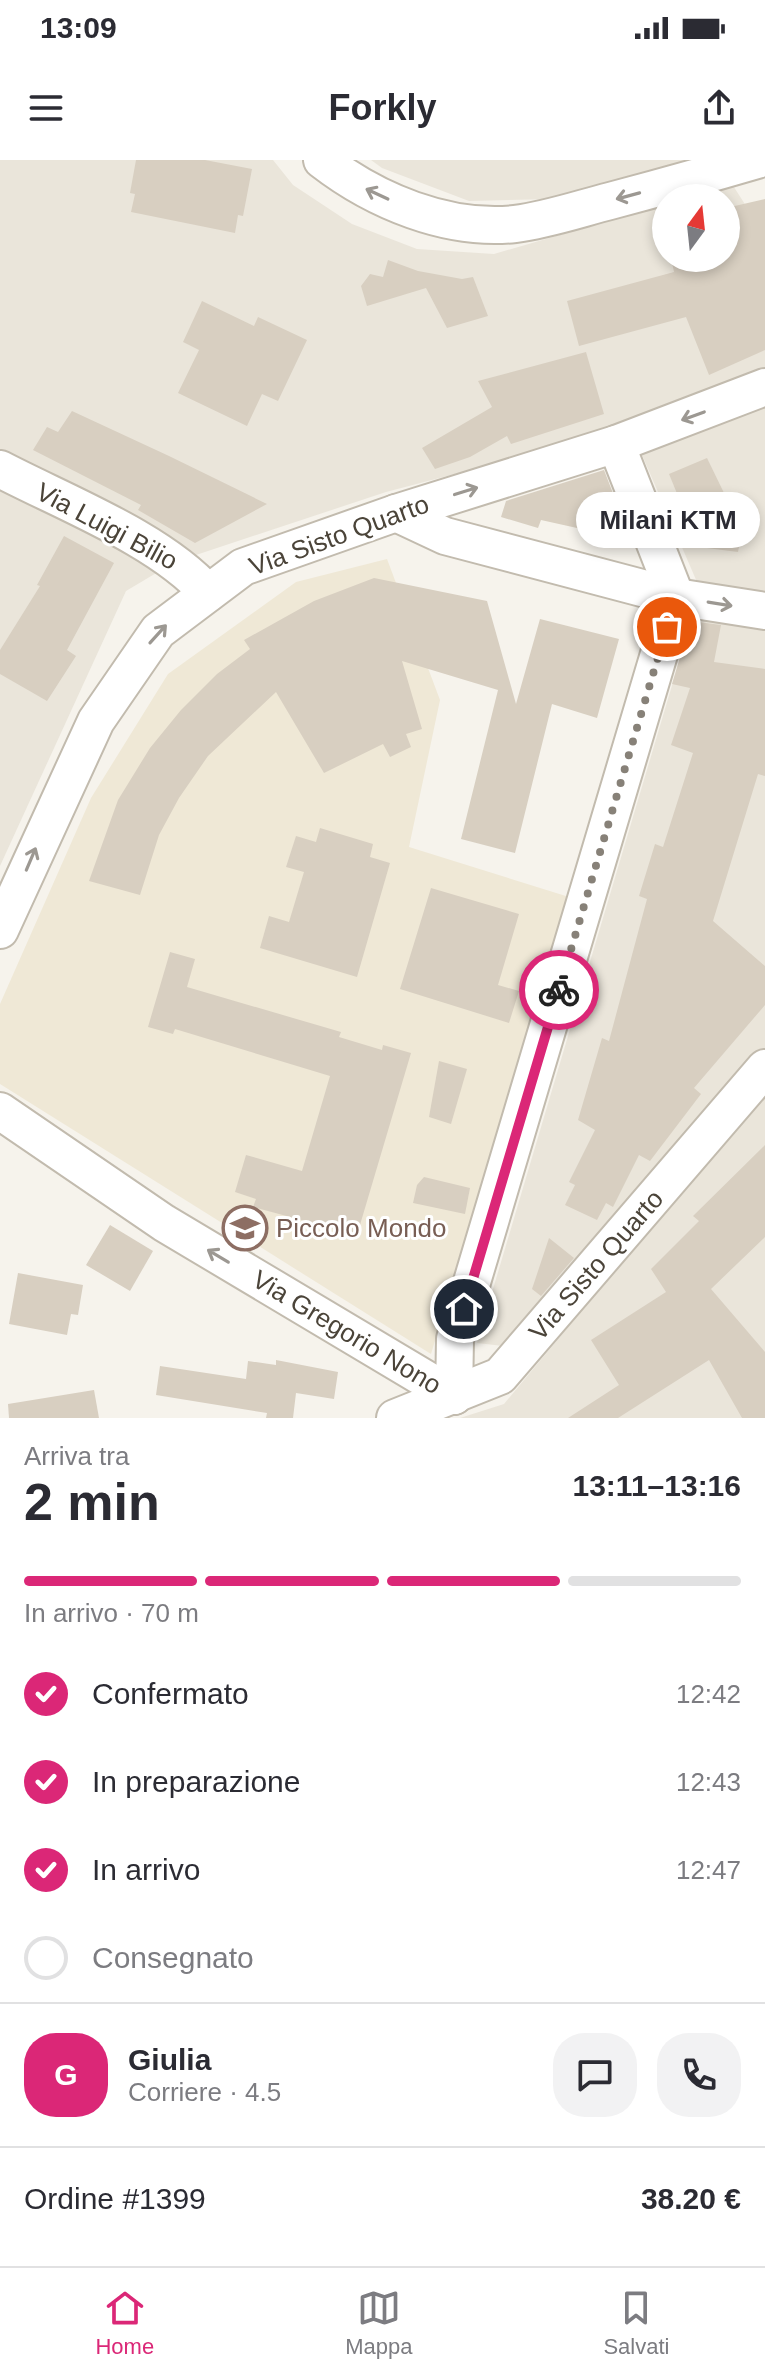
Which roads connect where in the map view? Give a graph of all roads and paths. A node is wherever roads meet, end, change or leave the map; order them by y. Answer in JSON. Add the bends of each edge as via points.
{"nodes":[{"id":1,"x":322,"y":160,"type":"edge"},
{"id":2,"x":757,"y":160,"type":"edge"},
{"id":3,"x":765,"y":387,"type":"edge"},
{"id":4,"x":616,"y":444,"type":"junction"},
{"id":5,"x":0,"y":469,"type":"edge"},
{"id":6,"x":396,"y":513,"type":"junction"},
{"id":7,"x":208,"y":593,"type":"junction"},
{"id":8,"x":676,"y":597,"type":"junction"},
{"id":9,"x":765,"y":611,"type":"edge"},
{"id":10,"x":0,"y":930,"type":"edge"},
{"id":11,"x":765,"y":1068,"type":"edge"},
{"id":12,"x":0,"y":1111,"type":"edge"},
{"id":13,"x":454,"y":1396,"type":"junction"},
{"id":14,"x":395,"y":1418,"type":"edge"}],
"edges":[{"from":2,"to":1,"type":"street","one_way":true,"via":[[543,219],[493,225],[404,206],[354,183]]},
{"from":3,"to":4,"type":"street","name":"Via Sisto Quarto","one_way":true},
{"from":6,"to":4,"type":"street","name":"Via Sisto Quarto","one_way":true},
{"from":4,"to":8,"type":"street"},
{"from":5,"to":7,"type":"street","name":"Via Luigi Bilio","via":[[158,551],[186,568]]},
{"from":6,"to":7,"type":"street","name":"Via Sisto Quarto","via":[[243,567]]},
{"from":6,"to":8,"type":"street","via":[[445,536]]},
{"from":10,"to":7,"type":"street","name":"Via Sisto Quarto","one_way":true,"via":[[96,721],[158,631]]},
{"from":8,"to":9,"type":"street","one_way":true},
{"from":8,"to":13,"type":"street","via":[[455,1339]]},
{"from":11,"to":13,"type":"street","name":"Via Sisto Quarto","via":[[500,1376]]},
{"from":13,"to":12,"type":"street","name":"Via Gregorio Nono","one_way":true,"via":[[164,1223]]},
{"from":13,"to":14,"type":"street","name":"Via Sisto Quarto"}]}
